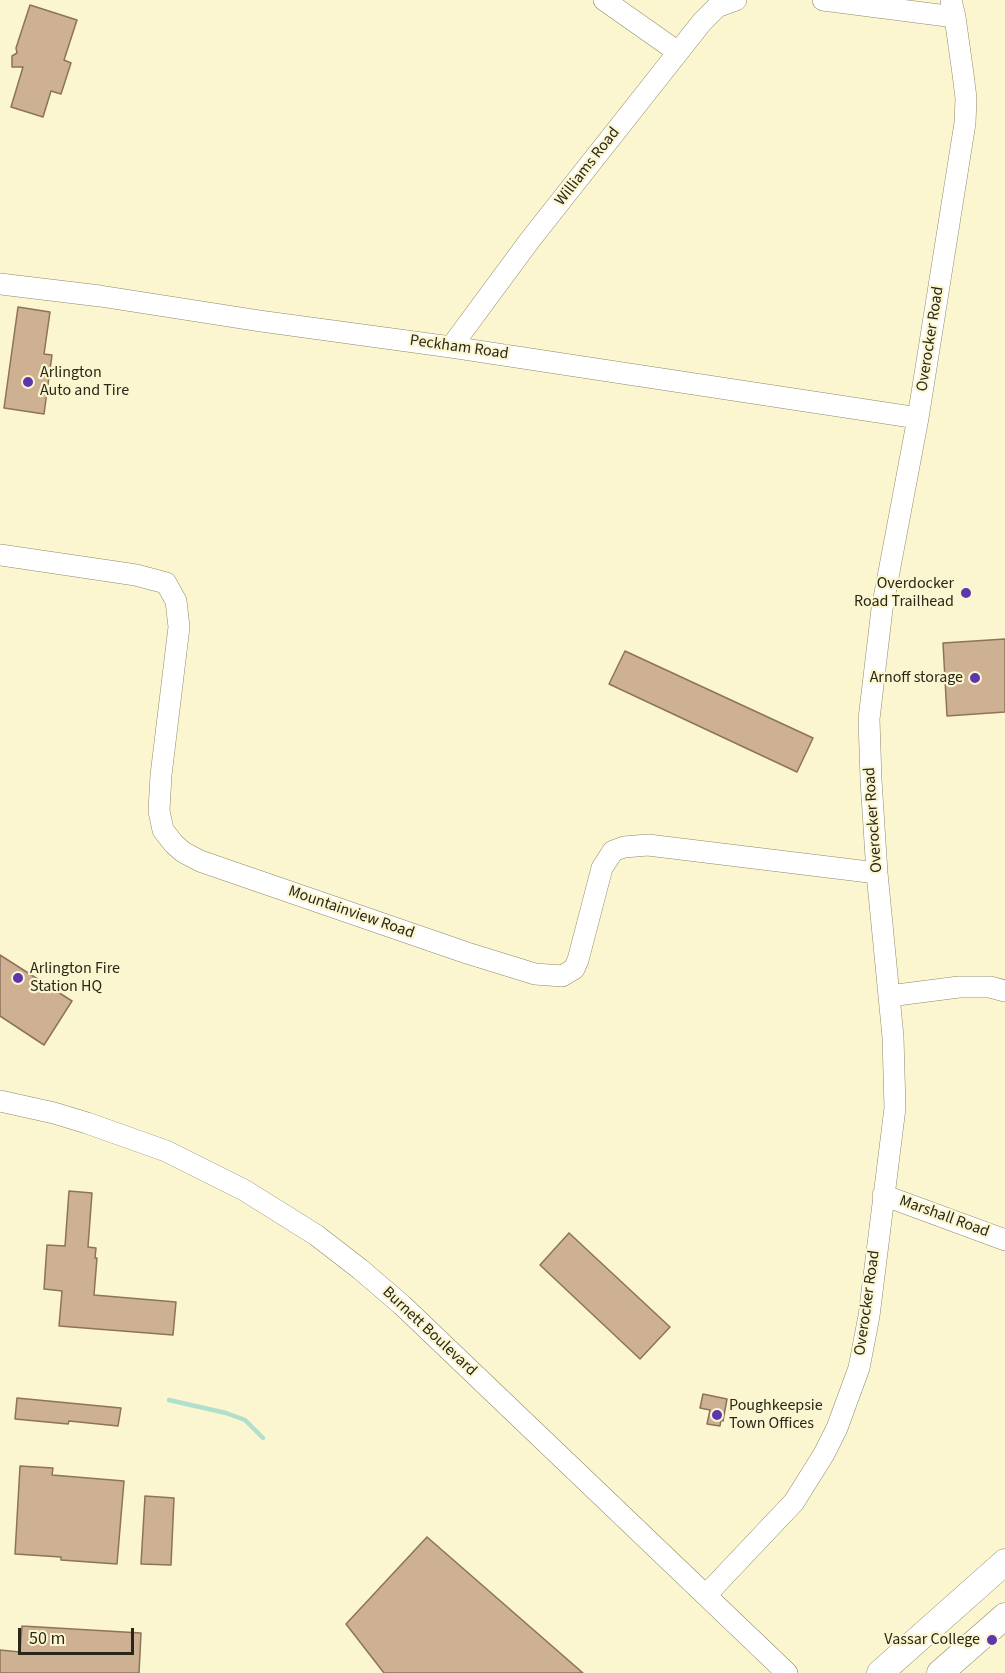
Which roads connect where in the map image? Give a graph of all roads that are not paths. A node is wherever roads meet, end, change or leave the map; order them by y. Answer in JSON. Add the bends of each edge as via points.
{"nodes":[{"id":1,"x":604,"y":0,"type":"edge"},
{"id":2,"x":736,"y":0,"type":"edge"},
{"id":3,"x":823,"y":0,"type":"edge"},
{"id":4,"x":953,"y":9,"type":"edge"},
{"id":5,"x":678,"y":52,"type":"junction"},
{"id":6,"x":0,"y":284,"type":"edge"},
{"id":7,"x":451,"y":347,"type":"junction"},
{"id":8,"x":918,"y":418,"type":"junction"},
{"id":9,"x":0,"y":555,"type":"edge"},
{"id":10,"x":877,"y":873,"type":"junction"},
{"id":11,"x":1005,"y":990,"type":"edge"},
{"id":12,"x":889,"y":996,"type":"junction"},
{"id":13,"x":0,"y":1101,"type":"edge"},
{"id":14,"x":883,"y":1195,"type":"junction"},
{"id":15,"x":1005,"y":1240,"type":"edge"},
{"id":16,"x":1005,"y":1562,"type":"edge"},
{"id":17,"x":706,"y":1595,"type":"junction"},
{"id":18,"x":1005,"y":1616,"type":"edge"},
{"id":19,"x":787,"y":1673,"type":"edge"},
{"id":20,"x":880,"y":1673,"type":"edge"},
{"id":21,"x":939,"y":1673,"type":"edge"}],
"edges":[{"from":1,"to":5,"type":"street"},
{"from":2,"to":5,"type":"street","name":"Williams Road","via":[[717,7]]},
{"from":3,"to":4,"type":"street"},
{"from":4,"to":8,"type":"street","name":"Overocker Road","via":[[966,98],[965,123]]},
{"from":5,"to":7,"type":"street","name":"Williams Road"},
{"from":6,"to":7,"type":"street","name":"Peckham Road"},
{"from":7,"to":8,"type":"street","name":"Peckham Road"},
{"from":8,"to":10,"type":"street","name":"Overocker Road","via":[[882,609],[869,719]]},
{"from":9,"to":10,"type":"street","name":"Mountainview Road","via":[[136,574],[165,583],[176,601],[179,627],[159,811],[163,830],[183,852],[200,861],[467,953],[535,974],[562,976],[574,969],[578,960],[602,868],[614,851],[624,847],[648,845]]},
{"from":10,"to":12,"type":"street","name":"Overocker Road"},
{"from":11,"to":12,"type":"street","via":[[959,987]]},
{"from":12,"to":14,"type":"street","name":"Overocker Road","via":[[895,1108]]},
{"from":13,"to":17,"type":"street","name":"Burnett Boulevard","via":[[87,1123],[166,1151],[244,1190],[316,1235],[402,1305]]},
{"from":14,"to":15,"type":"street","name":"Marshall Road"},
{"from":14,"to":17,"type":"street","name":"Overocker Road","via":[[859,1368],[837,1428],[794,1502]]},
{"from":16,"to":20,"type":"main road"},
{"from":17,"to":19,"type":"street","name":"Burnett Boulevard"},
{"from":18,"to":21,"type":"main road"}]}
